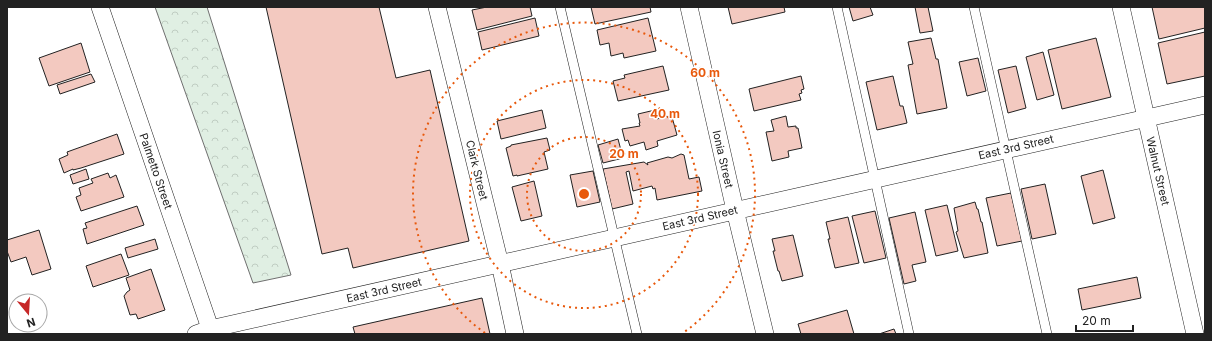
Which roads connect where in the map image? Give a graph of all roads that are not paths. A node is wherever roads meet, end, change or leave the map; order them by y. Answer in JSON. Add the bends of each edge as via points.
{"nodes":[{"id":1,"x":100,"y":7,"type":"edge"},
{"id":2,"x":437,"y":7,"type":"edge"},
{"id":3,"x":560,"y":7,"type":"edge"},
{"id":4,"x":689,"y":7,"type":"edge"},
{"id":5,"x":837,"y":7,"type":"edge"},
{"id":6,"x":974,"y":7,"type":"edge"},
{"id":7,"x":1121,"y":7,"type":"edge"},
{"id":8,"x":1205,"y":105,"type":"edge"},
{"id":9,"x":1146,"y":118,"type":"junction"},
{"id":10,"x":1006,"y":149,"type":"junction"},
{"id":11,"x":874,"y":179,"type":"junction"},
{"id":12,"x":735,"y":210,"type":"junction"},
{"id":13,"x":615,"y":238,"type":"junction"},
{"id":14,"x":500,"y":264,"type":"junction"},
{"id":15,"x":206,"y":332,"type":"edge"},
{"id":16,"x":515,"y":334,"type":"edge"},
{"id":17,"x":637,"y":334,"type":"edge"},
{"id":18,"x":765,"y":334,"type":"edge"},
{"id":19,"x":909,"y":334,"type":"edge"},
{"id":20,"x":1047,"y":334,"type":"edge"},
{"id":21,"x":1195,"y":334,"type":"edge"}],
"edges":[{"from":1,"to":15,"type":"street","name":"Palmetto Street"},
{"from":2,"to":14,"type":"street","name":"Clark Street"},
{"from":3,"to":13,"type":"lane"},
{"from":4,"to":12,"type":"street","name":"Ionia Street"},
{"from":5,"to":11,"type":"lane"},
{"from":6,"to":10,"type":"lane"},
{"from":7,"to":9,"type":"street","name":"Walnut Street"},
{"from":8,"to":9,"type":"street","name":"East 3rd Street"},
{"from":9,"to":10,"type":"street","name":"East 3rd Street"},
{"from":9,"to":21,"type":"street","name":"Walnut Street"},
{"from":10,"to":11,"type":"street","name":"East 3rd Street"},
{"from":10,"to":20,"type":"lane"},
{"from":11,"to":12,"type":"street","name":"East 3rd Street"},
{"from":11,"to":19,"type":"lane"},
{"from":12,"to":13,"type":"street","name":"East 3rd Street"},
{"from":12,"to":18,"type":"street","name":"Ionia Street"},
{"from":13,"to":14,"type":"street","name":"East 3rd Street"},
{"from":13,"to":17,"type":"lane"},
{"from":14,"to":15,"type":"street","name":"East 3rd Street"},
{"from":14,"to":16,"type":"street","name":"Clark Street"}]}
